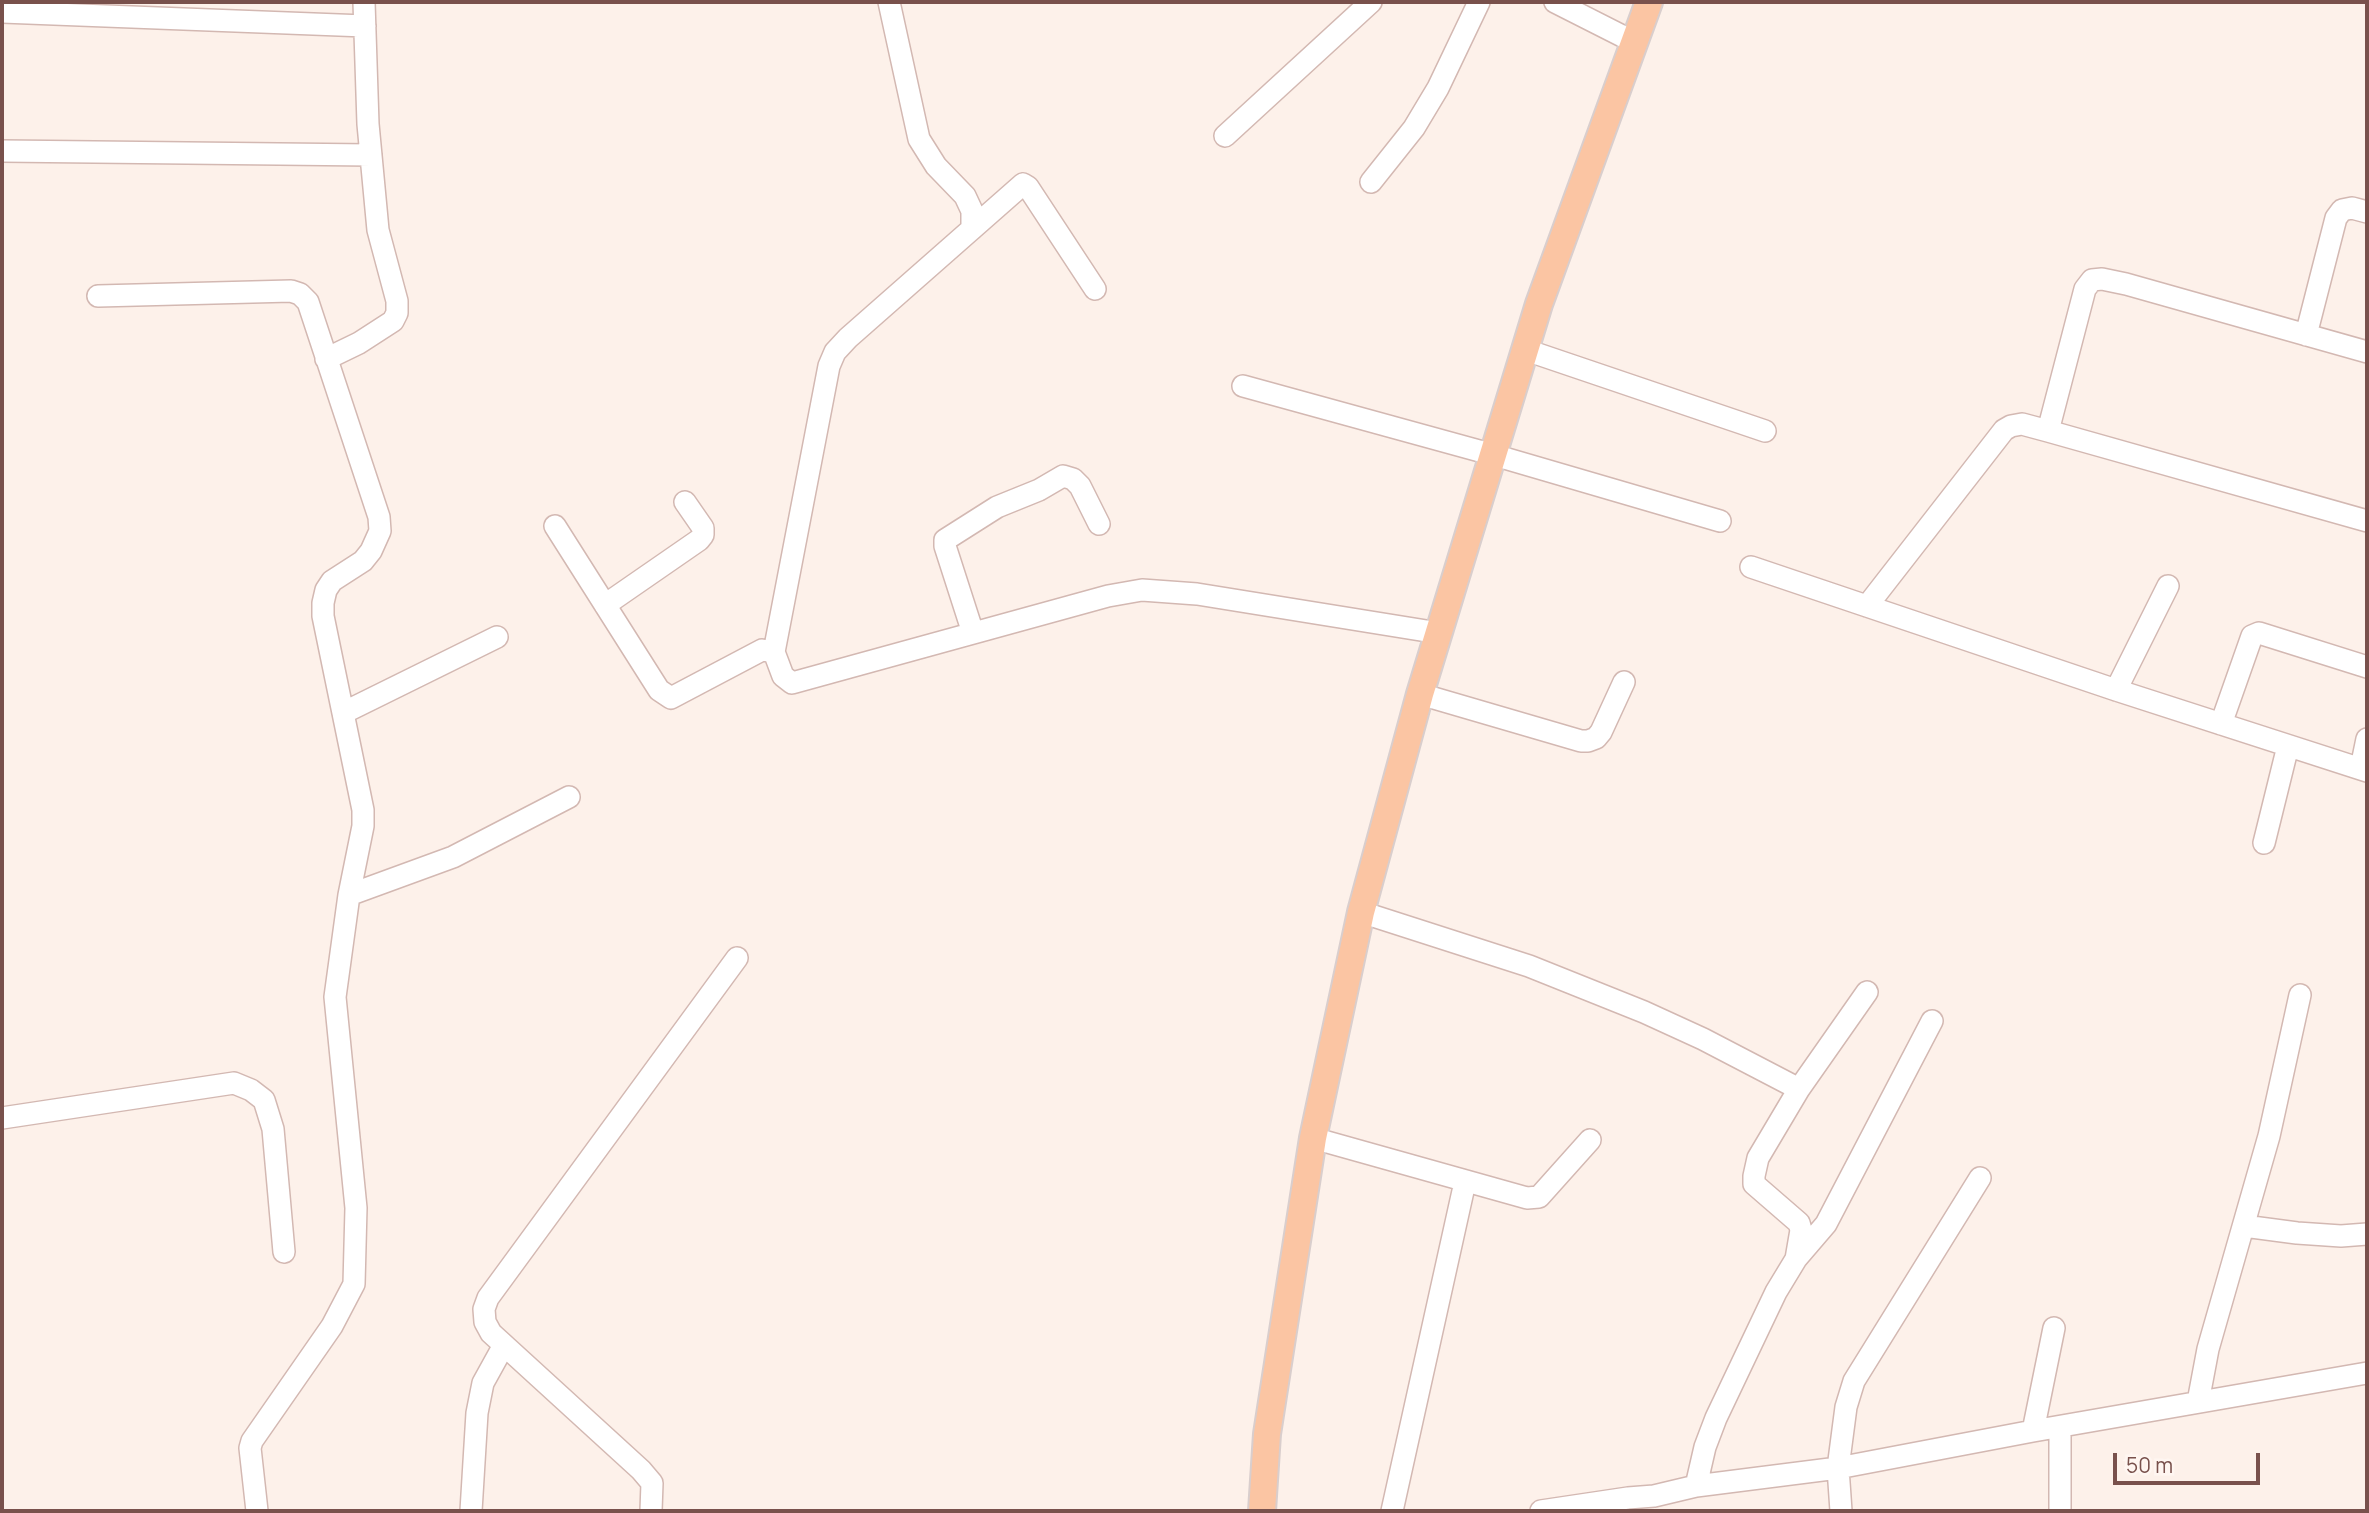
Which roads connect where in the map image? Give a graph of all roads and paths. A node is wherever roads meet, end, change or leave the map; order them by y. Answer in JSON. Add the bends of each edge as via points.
{"nodes":[{"id":1,"x":364,"y":2,"type":"edge"},
{"id":2,"x":889,"y":2,"type":"edge"},
{"id":3,"x":1371,"y":2,"type":"edge"},
{"id":4,"x":1479,"y":2,"type":"edge"},
{"id":5,"x":1555,"y":2,"type":"edge"},
{"id":6,"x":1649,"y":2,"type":"edge"},
{"id":7,"x":2,"y":12,"type":"edge"},
{"id":8,"x":365,"y":26,"type":"junction"},
{"id":9,"x":1634,"y":42,"type":"junction"},
{"id":10,"x":1225,"y":136,"type":"dead end"},
{"id":11,"x":2,"y":151,"type":"edge"},
{"id":12,"x":371,"y":155,"type":"junction"},
{"id":13,"x":1371,"y":182,"type":"dead end"},
{"id":14,"x":2367,"y":212,"type":"edge"},
{"id":15,"x":972,"y":229,"type":"junction"},
{"id":16,"x":1096,"y":289,"type":"dead end"},
{"id":17,"x":98,"y":296,"type":"dead end"},
{"id":18,"x":2306,"y":335,"type":"junction"},
{"id":19,"x":1525,"y":350,"type":"junction"},
{"id":20,"x":2367,"y":352,"type":"edge"},
{"id":21,"x":326,"y":359,"type":"junction"},
{"id":22,"x":1243,"y":386,"type":"dead end"},
{"id":23,"x":1765,"y":431,"type":"dead end"},
{"id":24,"x":2048,"y":431,"type":"junction"},
{"id":25,"x":1494,"y":455,"type":"junction"},
{"id":26,"x":685,"y":502,"type":"dead end"},
{"id":27,"x":1720,"y":521,"type":"dead end"},
{"id":28,"x":2367,"y":521,"type":"edge"},
{"id":29,"x":1099,"y":524,"type":"dead end"},
{"id":30,"x":555,"y":526,"type":"dead end"},
{"id":31,"x":1751,"y":567,"type":"dead end"},
{"id":32,"x":2168,"y":586,"type":"dead end"},
{"id":33,"x":605,"y":605,"type":"junction"},
{"id":34,"x":1867,"y":606,"type":"junction"},
{"id":35,"x":973,"y":633,"type":"junction"},
{"id":36,"x":1439,"y":633,"type":"junction"},
{"id":37,"x":497,"y":637,"type":"dead end"},
{"id":38,"x":774,"y":652,"type":"junction"},
{"id":39,"x":2367,"y":667,"type":"edge"},
{"id":40,"x":1624,"y":682,"type":"dead end"},
{"id":41,"x":2116,"y":690,"type":"junction"},
{"id":42,"x":1420,"y":694,"type":"junction"},
{"id":43,"x":343,"y":713,"type":"junction"},
{"id":44,"x":2221,"y":724,"type":"junction"},
{"id":45,"x":2367,"y":739,"type":"edge"},
{"id":46,"x":2288,"y":746,"type":"junction"},
{"id":47,"x":2364,"y":769,"type":"edge"},
{"id":48,"x":569,"y":797,"type":"dead end"},
{"id":49,"x":2264,"y":843,"type":"dead end"},
{"id":50,"x":349,"y":895,"type":"junction"},
{"id":51,"x":1361,"y":912,"type":"junction"},
{"id":52,"x":737,"y":958,"type":"dead end"},
{"id":53,"x":1867,"y":992,"type":"dead end"},
{"id":54,"x":2300,"y":995,"type":"dead end"},
{"id":55,"x":1932,"y":1021,"type":"dead end"},
{"id":56,"x":1799,"y":1088,"type":"junction"},
{"id":57,"x":2,"y":1118,"type":"edge"},
{"id":58,"x":1313,"y":1138,"type":"junction"},
{"id":59,"x":1590,"y":1139,"type":"dead end"},
{"id":60,"x":1980,"y":1178,"type":"dead end"},
{"id":61,"x":1465,"y":1182,"type":"junction"},
{"id":62,"x":2244,"y":1226,"type":"junction"},
{"id":63,"x":2367,"y":1234,"type":"edge"},
{"id":64,"x":284,"y":1252,"type":"dead end"},
{"id":65,"x":1796,"y":1259,"type":"junction"},
{"id":66,"x":2054,"y":1328,"type":"dead end"},
{"id":67,"x":504,"y":1345,"type":"junction"},
{"id":68,"x":2367,"y":1373,"type":"edge"},
{"id":69,"x":2198,"y":1402,"type":"junction"},
{"id":70,"x":2060,"y":1428,"type":"junction"},
{"id":71,"x":2033,"y":1431,"type":"junction"},
{"id":72,"x":1838,"y":1468,"type":"junction"},
{"id":73,"x":1696,"y":1486,"type":"junction"},
{"id":74,"x":1651,"y":1504,"type":"edge"},
{"id":75,"x":1569,"y":1509,"type":"edge"},
{"id":76,"x":257,"y":1511,"type":"edge"},
{"id":77,"x":471,"y":1511,"type":"edge"},
{"id":78,"x":651,"y":1511,"type":"edge"},
{"id":79,"x":1262,"y":1511,"type":"edge"},
{"id":80,"x":1392,"y":1511,"type":"edge"},
{"id":81,"x":1541,"y":1511,"type":"edge"},
{"id":82,"x":1841,"y":1511,"type":"edge"},
{"id":83,"x":2060,"y":1511,"type":"edge"}],
"edges":[{"from":1,"to":8,"type":"street"},
{"from":2,"to":15,"type":"street","via":[[919,139],[936,166],[965,196],[972,211]]},
{"from":3,"to":10,"type":"street"},
{"from":4,"to":13,"type":"street","via":[[1438,88],[1414,128]]},
{"from":5,"to":9,"type":"street"},
{"from":6,"to":9,"type":"main road"},
{"from":7,"to":8,"type":"street"},
{"from":8,"to":12,"type":"street"},
{"from":9,"to":19,"type":"main road"},
{"from":11,"to":12,"type":"street"},
{"from":12,"to":21,"type":"street","via":[[378,230],[397,313],[393,321]]},
{"from":14,"to":18,"type":"street","via":[[2352,208],[2342,210],[2336,218]]},
{"from":15,"to":16,"type":"street","via":[[1023,184]]},
{"from":15,"to":38,"type":"street","via":[[835,352]]},
{"from":17,"to":21,"type":"street","via":[[291,291],[308,302]]},
{"from":18,"to":20,"type":"street"},
{"from":18,"to":24,"type":"street","via":[[2126,284],[2092,280],[2085,289]]},
{"from":19,"to":23,"type":"street"},
{"from":19,"to":25,"type":"main road"},
{"from":21,"to":43,"type":"street","via":[[380,531],[362,561],[332,581],[323,603]]},
{"from":22,"to":25,"type":"street"},
{"from":24,"to":28,"type":"street"},
{"from":24,"to":34,"type":"street","via":[[2022,424],[2004,430]]},
{"from":25,"to":27,"type":"street"},
{"from":25,"to":36,"type":"main road"},
{"from":26,"to":33,"type":"street","via":[[703,535]]},
{"from":29,"to":35,"type":"street","via":[[1080,486],[1063,476],[997,507],[946,540]]},
{"from":30,"to":33,"type":"street"},
{"from":31,"to":34,"type":"street"},
{"from":32,"to":41,"type":"street"},
{"from":33,"to":38,"type":"street","via":[[659,690],[671,698],[762,650]]},
{"from":34,"to":41,"type":"street"},
{"from":35,"to":36,"type":"street","via":[[1142,590],[1196,594]]},
{"from":35,"to":38,"type":"street","via":[[792,683],[783,676]]},
{"from":36,"to":42,"type":"main road"},
{"from":37,"to":43,"type":"street"},
{"from":39,"to":44,"type":"street","via":[[2259,634],[2252,636]]},
{"from":40,"to":42,"type":"street","via":[[1601,732],[1588,741]]},
{"from":41,"to":44,"type":"street"},
{"from":42,"to":51,"type":"main road"},
{"from":43,"to":50,"type":"street","via":[[363,810]]},
{"from":44,"to":46,"type":"street"},
{"from":45,"to":47,"type":"street"},
{"from":46,"to":47,"type":"street"},
{"from":46,"to":49,"type":"street"},
{"from":48,"to":50,"type":"street","via":[[453,857]]},
{"from":50,"to":76,"type":"street","via":[[335,997],[356,1208],[354,1284],[332,1326],[252,1441]]},
{"from":51,"to":56,"type":"street","via":[[1529,965],[1703,1039]]},
{"from":51,"to":58,"type":"main road"},
{"from":52,"to":67,"type":"street","via":[[488,1298],[485,1322]]},
{"from":53,"to":56,"type":"street"},
{"from":54,"to":62,"type":"street"},
{"from":55,"to":65,"type":"street","via":[[1826,1224]]},
{"from":56,"to":65,"type":"street","via":[[1758,1158],[1754,1176],[1760,1191],[1799,1223]]},
{"from":57,"to":64,"type":"street","via":[[234,1083],[251,1090],[264,1100],[273,1129]]},
{"from":58,"to":61,"type":"street"},
{"from":58,"to":79,"type":"main road","via":[[1267,1434]]},
{"from":59,"to":61,"type":"street","via":[[1539,1197]]},
{"from":60,"to":72,"type":"street","via":[[1854,1381]]},
{"from":61,"to":80,"type":"street"},
{"from":62,"to":63,"type":"street","via":[[2341,1236]]},
{"from":62,"to":69,"type":"street","via":[[2208,1349]]},
{"from":65,"to":73,"type":"street","via":[[1716,1418]]},
{"from":66,"to":71,"type":"street"},
{"from":67,"to":77,"type":"street","via":[[483,1382]]},
{"from":67,"to":78,"type":"street","via":[[641,1470],[652,1483]]},
{"from":68,"to":69,"type":"street"},
{"from":69,"to":70,"type":"street"},
{"from":70,"to":71,"type":"street"},
{"from":70,"to":83,"type":"street"},
{"from":71,"to":72,"type":"street"},
{"from":72,"to":73,"type":"street"},
{"from":72,"to":82,"type":"street"},
{"from":73,"to":74,"type":"street"},
{"from":74,"to":75,"type":"street"},
{"from":75,"to":81,"type":"street"}]}
